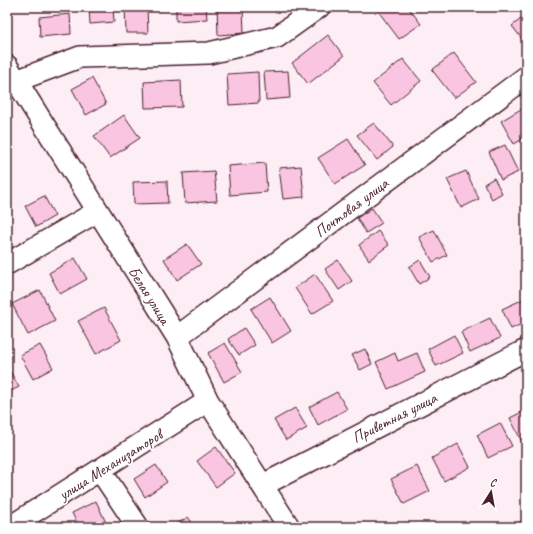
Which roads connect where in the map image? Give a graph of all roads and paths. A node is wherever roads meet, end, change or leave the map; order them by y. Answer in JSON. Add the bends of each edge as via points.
{"nodes":[{"id":1,"x":319,"y":7,"type":"edge"},
{"id":2,"x":12,"y":73,"type":"edge"},
{"id":3,"x":526,"y":77,"type":"edge"},
{"id":4,"x":98,"y":211,"type":"junction"},
{"id":5,"x":7,"y":264,"type":"edge"},
{"id":6,"x":177,"y":338,"type":"junction"},
{"id":7,"x":526,"y":350,"type":"edge"},
{"id":8,"x":208,"y":401,"type":"junction"},
{"id":9,"x":100,"y":470,"type":"junction"},
{"id":10,"x":263,"y":485,"type":"junction"},
{"id":11,"x":10,"y":527,"type":"edge"},
{"id":12,"x":138,"y":527,"type":"edge"},
{"id":13,"x":289,"y":527,"type":"edge"}],
"edges":[{"from":1,"to":2,"type":"street","via":[[277,37],[209,53],[80,57]]},
{"from":2,"to":4,"type":"street","name":"Белая улица"},
{"from":3,"to":6,"type":"street","name":"Почтовая улица"},
{"from":4,"to":5,"type":"street"},
{"from":4,"to":6,"type":"street","name":"Белая улица"},
{"from":6,"to":8,"type":"street","name":"Белая улица"},
{"from":7,"to":10,"type":"street","name":"Приветная улица"},
{"from":8,"to":9,"type":"street","name":"улица Механизаторов"},
{"from":8,"to":10,"type":"street","name":"Белая улица"},
{"from":9,"to":11,"type":"street","name":"улица Механизаторов"},
{"from":9,"to":12,"type":"street"},
{"from":10,"to":13,"type":"street","name":"Белая улица"}]}
